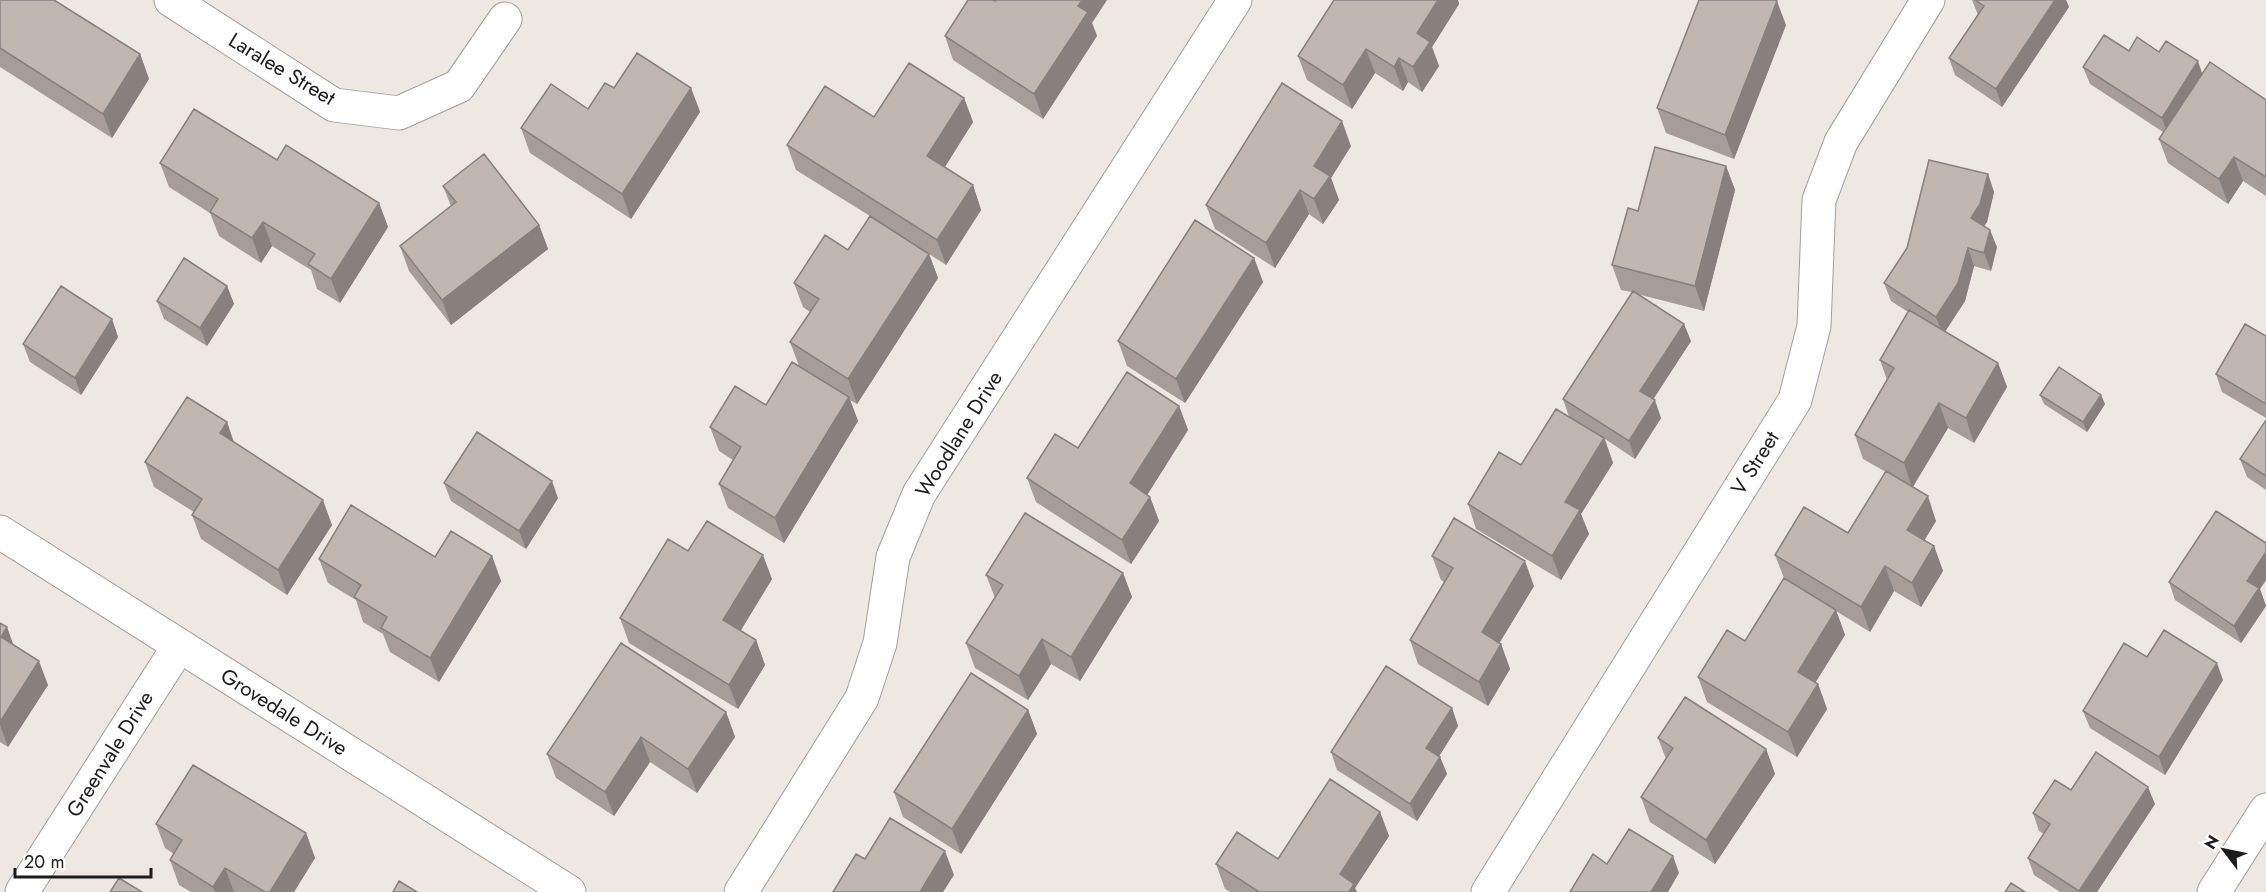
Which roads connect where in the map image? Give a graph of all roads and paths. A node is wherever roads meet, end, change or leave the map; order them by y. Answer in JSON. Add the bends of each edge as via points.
{"nodes":[{"id":1,"x":171,"y":0,"type":"edge"},
{"id":2,"x":1235,"y":0,"type":"edge"},
{"id":3,"x":1928,"y":0,"type":"edge"},
{"id":4,"x":505,"y":19,"type":"dead end"},
{"id":5,"x":0,"y":532,"type":"edge"},
{"id":6,"x":179,"y":646,"type":"junction"},
{"id":7,"x":2266,"y":810,"type":"edge"},
{"id":8,"x":22,"y":892,"type":"edge"},
{"id":9,"x":569,"y":892,"type":"edge"},
{"id":10,"x":741,"y":892,"type":"edge"},
{"id":11,"x":1488,"y":892,"type":"edge"},
{"id":12,"x":2214,"y":892,"type":"edge"}],
"edges":[{"from":1,"to":4,"type":"street","name":"Laralee Street","via":[[334,105],[399,113],[459,86]]},
{"from":2,"to":10,"type":"street","name":"Woodlane Drive","via":[[920,494],[893,556],[880,643],[862,698]]},
{"from":3,"to":11,"type":"street","name":"V Street","via":[[1841,142],[1819,200],[1814,326],[1795,400]]},
{"from":5,"to":6,"type":"street","name":"Grovedale Drive"},
{"from":6,"to":8,"type":"street","name":"Greenvale Drive"},
{"from":6,"to":9,"type":"street","name":"Grovedale Drive"},
{"from":7,"to":12,"type":"street"}]}
